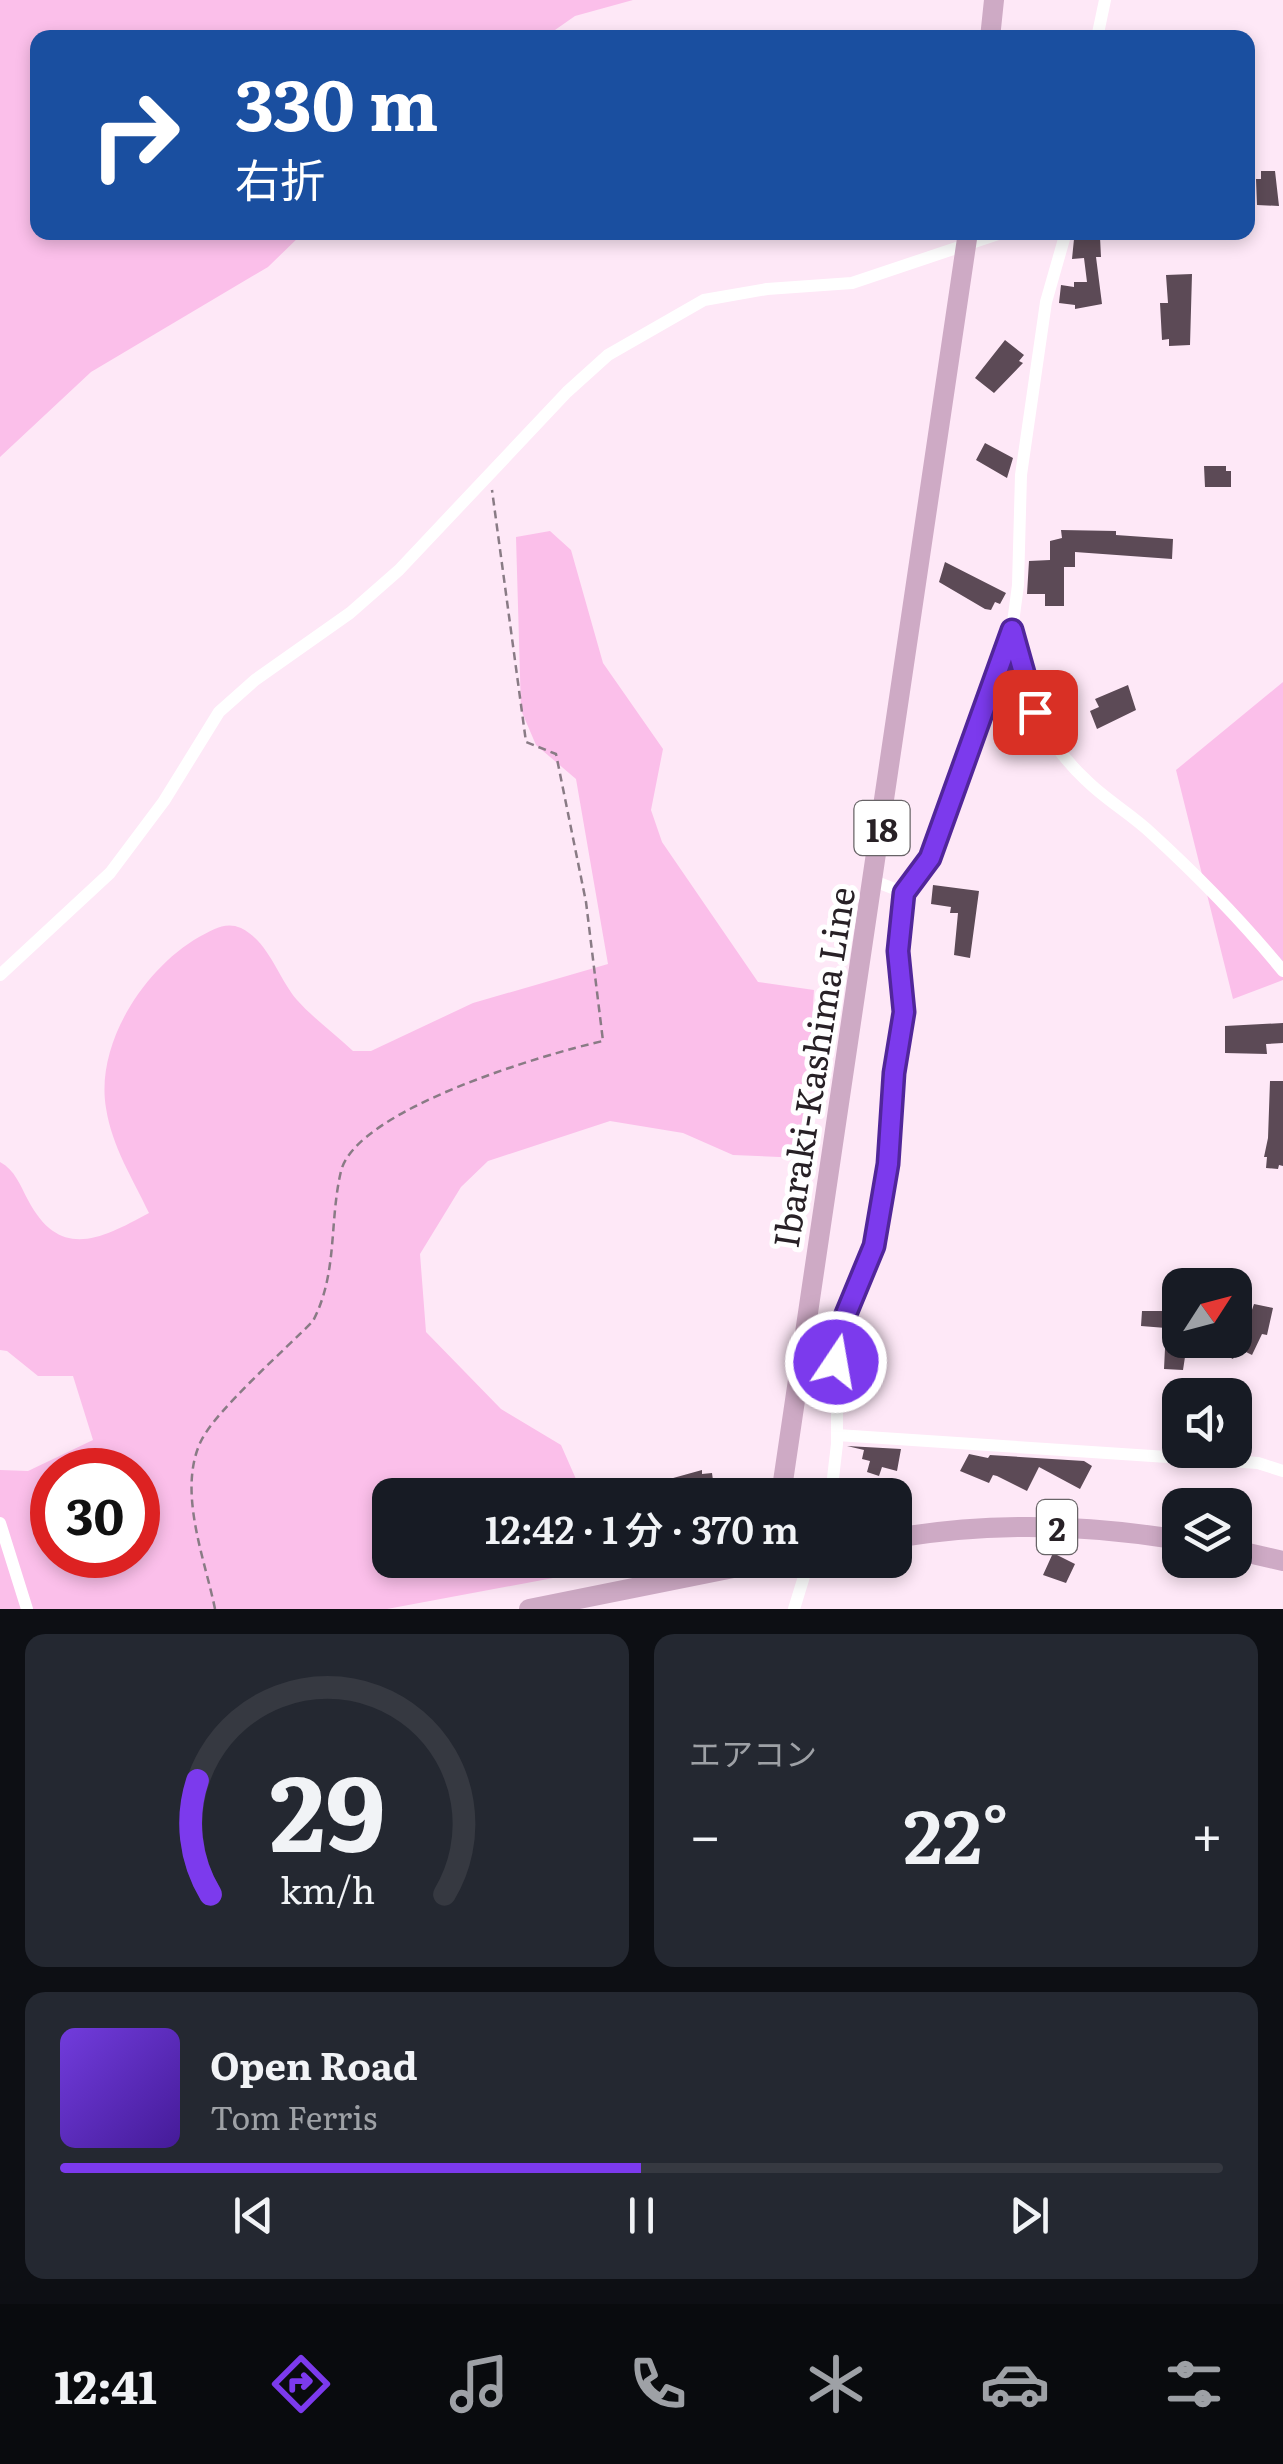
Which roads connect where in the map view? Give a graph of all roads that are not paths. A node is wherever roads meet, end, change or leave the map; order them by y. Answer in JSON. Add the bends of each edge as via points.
{"nodes":[{"id":1,"x":994,"y":0,"type":"edge"},
{"id":2,"x":1105,"y":0,"type":"edge"},
{"id":3,"x":991,"y":30,"type":"edge"},
{"id":4,"x":1099,"y":30,"type":"edge"},
{"id":5,"x":963,"y":240,"type":"edge"},
{"id":6,"x":968,"y":240,"type":"edge"},
{"id":7,"x":1064,"y":240,"type":"edge"},
{"id":8,"x":1012,"y":630,"type":"junction"},
{"id":9,"x":874,"y":881,"type":"junction"},
{"id":10,"x":904,"y":893,"type":"junction"},
{"id":11,"x":1283,"y":971,"type":"edge"},
{"id":12,"x":0,"y":975,"type":"edge"},
{"id":13,"x":803,"y":1344,"type":"junction"},
{"id":14,"x":836,"y":1351,"type":"junction"},
{"id":15,"x":836,"y":1435,"type":"junction"},
{"id":16,"x":1283,"y":1471,"type":"edge"},
{"id":17,"x":783,"y":1478,"type":"edge"},
{"id":18,"x":832,"y":1478,"type":"edge"},
{"id":19,"x":0,"y":1523,"type":"edge"},
{"id":20,"x":912,"y":1536,"type":"edge"},
{"id":21,"x":1162,"y":1538,"type":"edge"},
{"id":22,"x":1252,"y":1554,"type":"edge"},
{"id":23,"x":1283,"y":1561,"type":"edge"},
{"id":24,"x":683,"y":1578,"type":"edge"},
{"id":25,"x":804,"y":1578,"type":"edge"},
{"id":26,"x":27,"y":1609,"type":"edge"},
{"id":27,"x":529,"y":1609,"type":"edge"},
{"id":28,"x":794,"y":1609,"type":"edge"}],
"edges":[{"from":1,"to":3,"type":"main road"},
{"from":2,"to":4,"type":"street"},
{"from":5,"to":12,"type":"street","via":[[852,282],[704,300],[608,354],[399,570],[218,712],[110,873]]},
{"from":6,"to":9,"type":"main road","name":"Ibaraki-Kashima Line","number":"18"},
{"from":7,"to":8,"type":"street","via":[[1046,302],[1021,475]]},
{"from":8,"to":10,"type":"street","via":[[930,858]]},
{"from":8,"to":11,"type":"street","via":[[1035,712],[1068,760],[1220,899]]},
{"from":9,"to":10,"type":"street"},
{"from":9,"to":13,"type":"main road","name":"Ibaraki-Kashima Line","number":"18"},
{"from":10,"to":14,"type":"street","via":[[898,951],[904,1012],[888,1164],[874,1246]]},
{"from":13,"to":14,"type":"street"},
{"from":13,"to":17,"type":"main road","name":"Ibaraki-Kashima Line","number":"18"},
{"from":14,"to":15,"type":"street"},
{"from":15,"to":16,"type":"street","via":[[1258,1463]]},
{"from":15,"to":18,"type":"street"},
{"from":19,"to":26,"type":"street"},
{"from":20,"to":21,"type":"main road","number":"2","via":[[1042,1526]]},
{"from":22,"to":23,"type":"main road"},
{"from":24,"to":27,"type":"main road"},
{"from":25,"to":28,"type":"street"}]}
